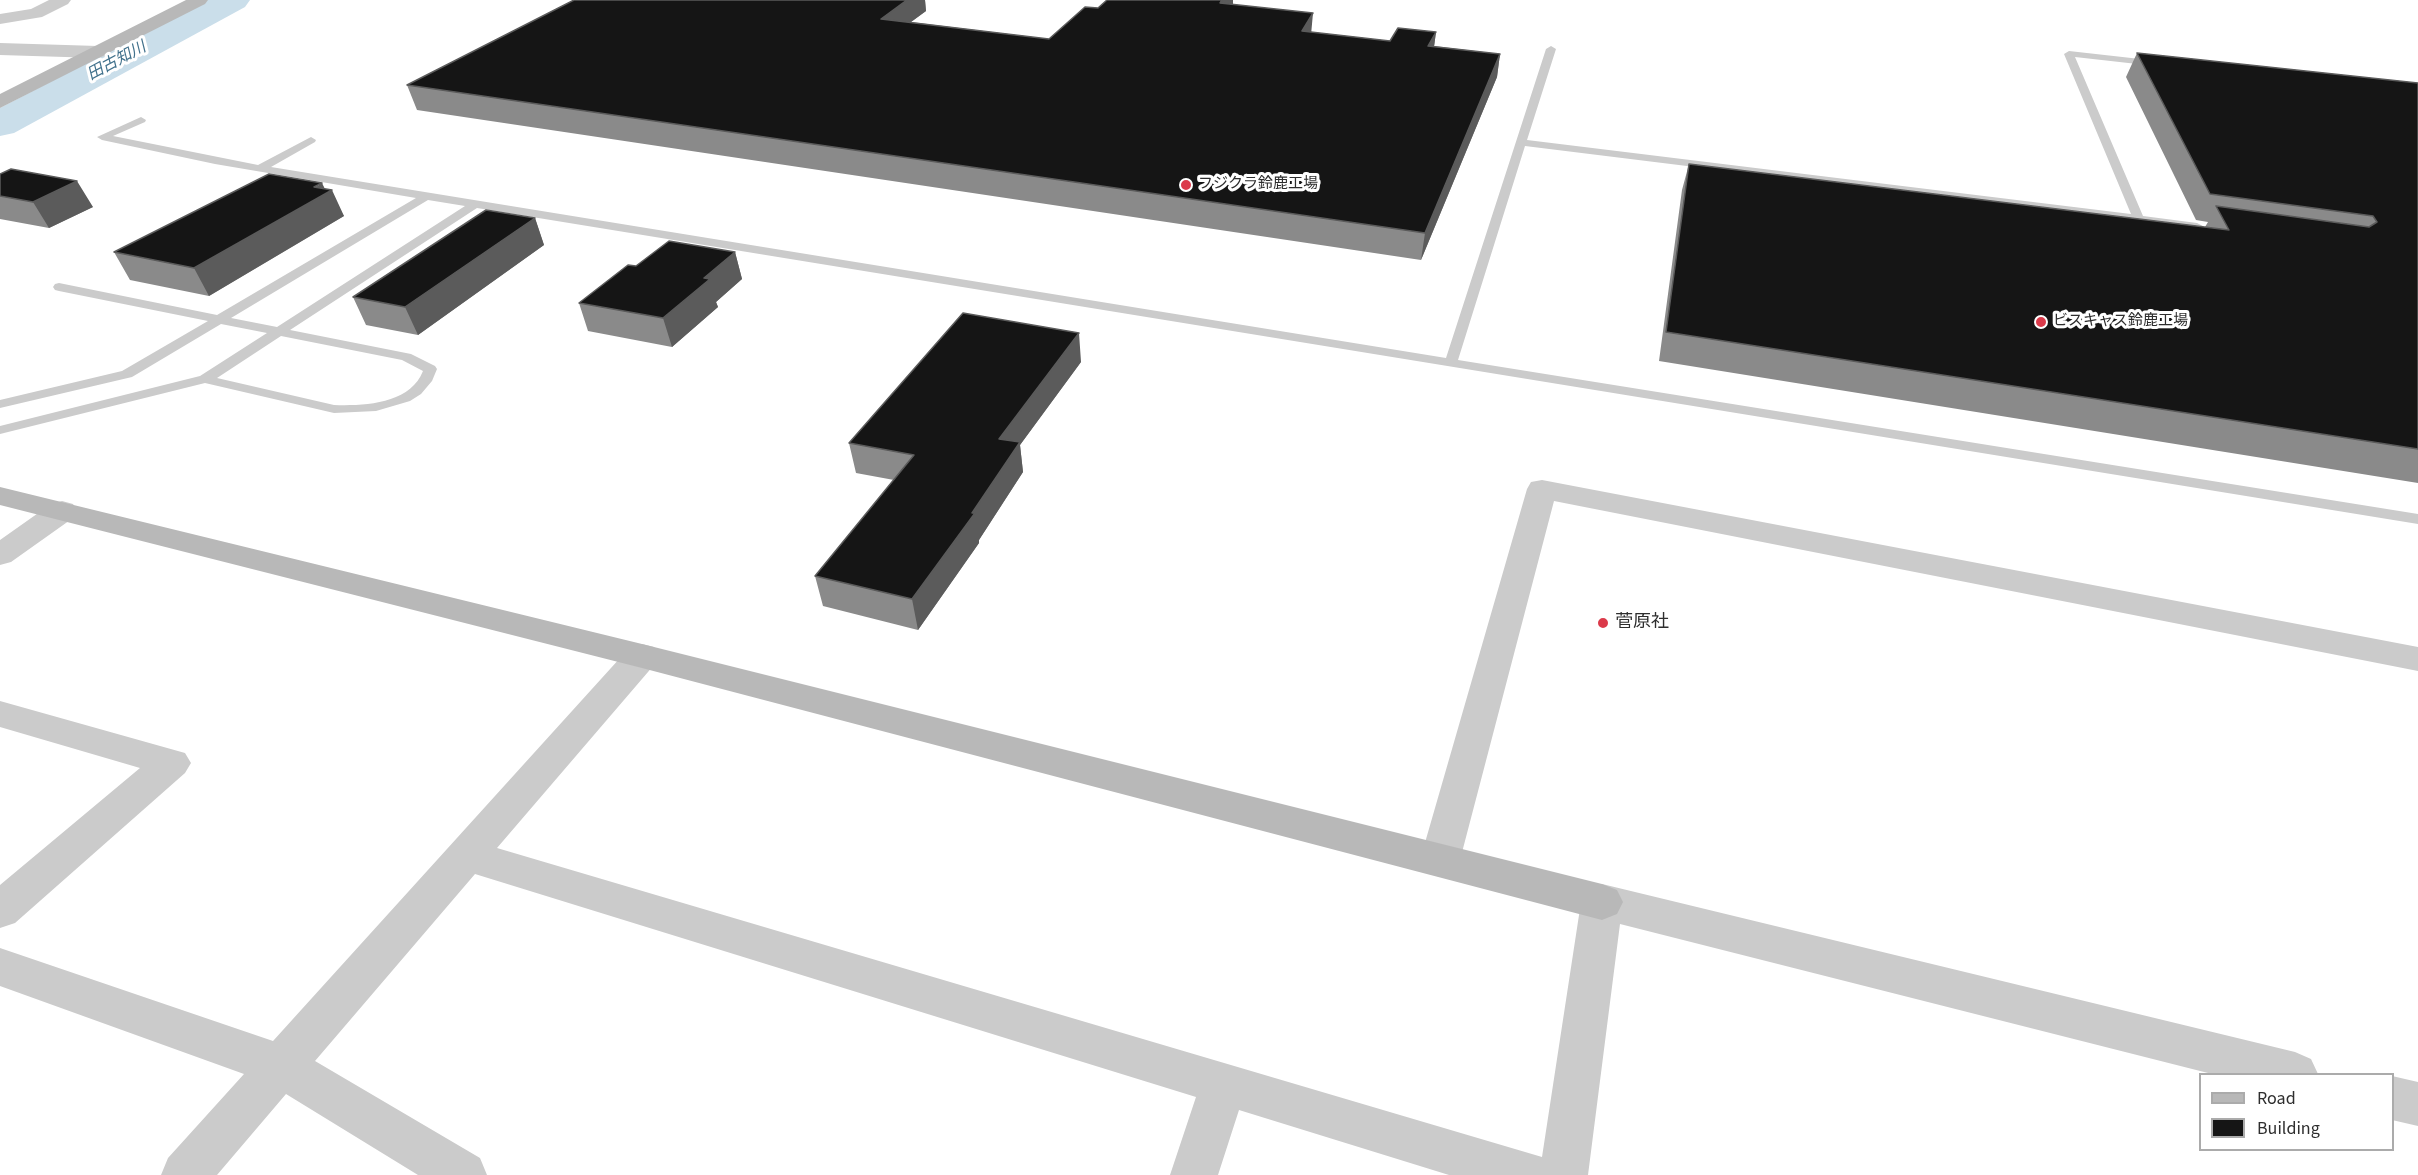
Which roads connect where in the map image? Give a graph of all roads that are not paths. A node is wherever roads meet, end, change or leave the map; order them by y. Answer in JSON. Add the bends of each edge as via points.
{"nodes":[{"id":1,"x":62,"y":0,"type":"edge"},
{"id":2,"x":199,"y":0,"type":"edge"},
{"id":3,"x":9,"y":17,"type":"edge"},
{"id":4,"x":7,"y":49,"type":"edge"},
{"id":5,"x":1551,"y":49,"type":"dead end"},
{"id":6,"x":98,"y":52,"type":"junction"},
{"id":7,"x":2162,"y":64,"type":"edge"},
{"id":8,"x":0,"y":102,"type":"edge"},
{"id":9,"x":141,"y":120,"type":"dead end"},
{"id":10,"x":311,"y":140,"type":"dead end"},
{"id":11,"x":1521,"y":142,"type":"junction"},
{"id":12,"x":261,"y":168,"type":"junction"},
{"id":13,"x":429,"y":195,"type":"junction"},
{"id":14,"x":476,"y":204,"type":"junction"},
{"id":15,"x":2138,"y":218,"type":"junction"},
{"id":16,"x":2206,"y":228,"type":"edge"},
{"id":17,"x":59,"y":287,"type":"dead end"},
{"id":18,"x":221,"y":320,"type":"junction"},
{"id":19,"x":281,"y":331,"type":"junction"},
{"id":20,"x":1451,"y":362,"type":"junction"},
{"id":21,"x":205,"y":379,"type":"junction"},
{"id":22,"x":0,"y":404,"type":"edge"},
{"id":23,"x":0,"y":430,"type":"edge"},
{"id":24,"x":0,"y":496,"type":"edge"},
{"id":25,"x":62,"y":511,"type":"junction"},
{"id":26,"x":2418,"y":519,"type":"edge"},
{"id":27,"x":0,"y":555,"type":"edge"},
{"id":28,"x":642,"y":656,"type":"junction"},
{"id":29,"x":2418,"y":659,"type":"edge"},
{"id":30,"x":0,"y":714,"type":"edge"},
{"id":31,"x":466,"y":855,"type":"junction"},
{"id":32,"x":1440,"y":860,"type":"junction"},
{"id":33,"x":1602,"y":902,"type":"junction"},
{"id":34,"x":0,"y":910,"type":"edge"},
{"id":35,"x":0,"y":967,"type":"edge"},
{"id":36,"x":280,"y":1065,"type":"junction"},
{"id":37,"x":2291,"y":1073,"type":"edge"},
{"id":38,"x":1224,"y":1084,"type":"junction"},
{"id":39,"x":2394,"y":1098,"type":"edge"},
{"id":40,"x":2418,"y":1104,"type":"edge"},
{"id":41,"x":185,"y":1175,"type":"edge"},
{"id":42,"x":464,"y":1175,"type":"edge"},
{"id":43,"x":1194,"y":1175,"type":"edge"},
{"id":44,"x":1528,"y":1175,"type":"edge"},
{"id":45,"x":1564,"y":1175,"type":"edge"}],
"edges":[{"from":1,"to":3,"type":"street","via":[[36,13]]},
{"from":2,"to":6,"type":"street"},
{"from":3,"to":4,"type":"street","via":[[30,26]]},
{"from":4,"to":6,"type":"street"},
{"from":5,"to":11,"type":"lane"},
{"from":6,"to":8,"type":"street"},
{"from":7,"to":15,"type":"lane","via":[[2069,54]]},
{"from":9,"to":12,"type":"lane","via":[[102,137]]},
{"from":10,"to":12,"type":"lane"},
{"from":11,"to":15,"type":"lane"},
{"from":11,"to":20,"type":"lane"},
{"from":12,"to":13,"type":"lane"},
{"from":13,"to":14,"type":"lane"},
{"from":13,"to":18,"type":"lane"},
{"from":14,"to":19,"type":"lane"},
{"from":14,"to":20,"type":"lane"},
{"from":15,"to":16,"type":"lane"},
{"from":17,"to":18,"type":"lane"},
{"from":18,"to":19,"type":"lane"},
{"from":18,"to":22,"type":"lane","via":[[127,374]]},
{"from":19,"to":21,"type":"lane"},
{"from":19,"to":21,"type":"lane","via":[[406,357],[430,369],[428,378],[416,391],[398,400],[354,410],[334,409]]},
{"from":20,"to":26,"type":"lane"},
{"from":21,"to":23,"type":"lane"},
{"from":24,"to":25,"type":"street"},
{"from":25,"to":27,"type":"street"},
{"from":25,"to":28,"type":"street"},
{"from":28,"to":31,"type":"street"},
{"from":28,"to":32,"type":"street"},
{"from":29,"to":32,"type":"street","via":[[1542,489]]},
{"from":30,"to":34,"type":"street","via":[[172,763]]},
{"from":31,"to":36,"type":"street"},
{"from":31,"to":38,"type":"street"},
{"from":32,"to":33,"type":"street"},
{"from":33,"to":37,"type":"street"},
{"from":33,"to":45,"type":"street"},
{"from":35,"to":36,"type":"street"},
{"from":36,"to":41,"type":"street"},
{"from":36,"to":42,"type":"street"},
{"from":38,"to":43,"type":"street"},
{"from":38,"to":44,"type":"street"},
{"from":39,"to":40,"type":"street"}]}
